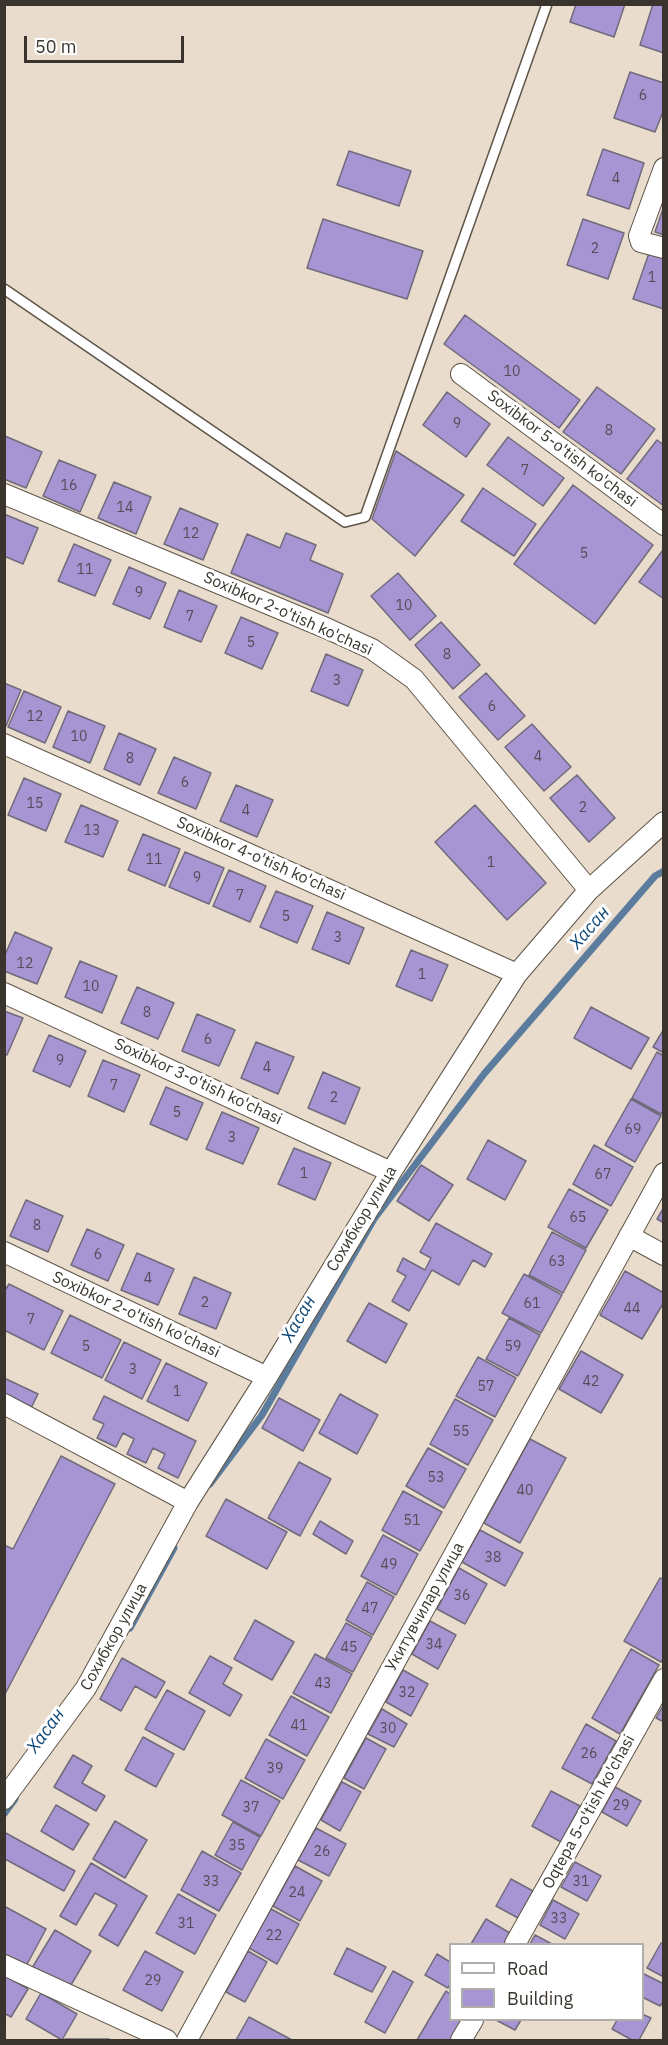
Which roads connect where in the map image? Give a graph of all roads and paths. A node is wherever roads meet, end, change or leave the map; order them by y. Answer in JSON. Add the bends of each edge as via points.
{"nodes":[{"id":1,"x":547,"y":4,"type":"edge"},
{"id":2,"x":663,"y":168,"type":"edge"},
{"id":3,"x":663,"y":248,"type":"edge"},
{"id":4,"x":4,"y":289,"type":"edge"},
{"id":5,"x":461,"y":374,"type":"dead end"},
{"id":6,"x":4,"y":494,"type":"edge"},
{"id":7,"x":663,"y":525,"type":"edge"},
{"id":8,"x":4,"y":744,"type":"edge"},
{"id":9,"x":663,"y":822,"type":"edge"},
{"id":10,"x":589,"y":890,"type":"junction"},
{"id":11,"x":517,"y":974,"type":"junction"},
{"id":12,"x":4,"y":993,"type":"edge"},
{"id":13,"x":391,"y":1172,"type":"junction"},
{"id":14,"x":663,"y":1173,"type":"edge"},
{"id":15,"x":629,"y":1236,"type":"junction"},
{"id":16,"x":4,"y":1252,"type":"edge"},
{"id":17,"x":663,"y":1255,"type":"edge"},
{"id":18,"x":267,"y":1377,"type":"junction"},
{"id":19,"x":4,"y":1404,"type":"edge"},
{"id":20,"x":188,"y":1502,"type":"junction"},
{"id":21,"x":663,"y":1679,"type":"edge"},
{"id":22,"x":4,"y":1798,"type":"edge"},
{"id":23,"x":516,"y":1943,"type":"edge"},
{"id":24,"x":4,"y":1965,"type":"edge"},
{"id":25,"x":472,"y":2021,"type":"edge"},
{"id":26,"x":167,"y":2040,"type":"edge"},
{"id":27,"x":187,"y":2040,"type":"edge"},
{"id":28,"x":461,"y":2040,"type":"edge"}],
"edges":[{"from":1,"to":4,"type":"lane","via":[[365,517],[345,522]]},
{"from":2,"to":3,"type":"street","via":[[639,236],[641,242]]},
{"from":5,"to":7,"type":"street","name":"Soxibkor 5-o'tish ko'chasi"},
{"from":6,"to":10,"type":"street","name":"Soxibkor 2-o'tish ko'chasi","via":[[372,649],[414,679]]},
{"from":8,"to":11,"type":"street","name":"Soxibkor 4-o'tish ko'chasi"},
{"from":9,"to":10,"type":"street","name":"Сохибкор улица"},
{"from":10,"to":11,"type":"street","name":"Сохибкор улица"},
{"from":11,"to":13,"type":"street","name":"Сохибкор улица"},
{"from":12,"to":13,"type":"street","name":"Soxibkor 3-o'tish ko'chasi"},
{"from":13,"to":18,"type":"street","name":"Сохибкор улица"},
{"from":14,"to":15,"type":"street","name":"Укитувчилар улица"},
{"from":15,"to":17,"type":"street"},
{"from":15,"to":27,"type":"street","name":"Укитувчилар улица"},
{"from":16,"to":18,"type":"street","name":"Soxibkor 2-o'tish ko'chasi"},
{"from":18,"to":20,"type":"street","name":"Сохибкор улица"},
{"from":19,"to":20,"type":"street"},
{"from":20,"to":22,"type":"street","name":"Сохибкор улица","via":[[86,1688]]},
{"from":21,"to":23,"type":"street","name":"Oqtepa 5-o'tish ko'chasi"},
{"from":24,"to":26,"type":"street"},
{"from":25,"to":28,"type":"street"}]}
